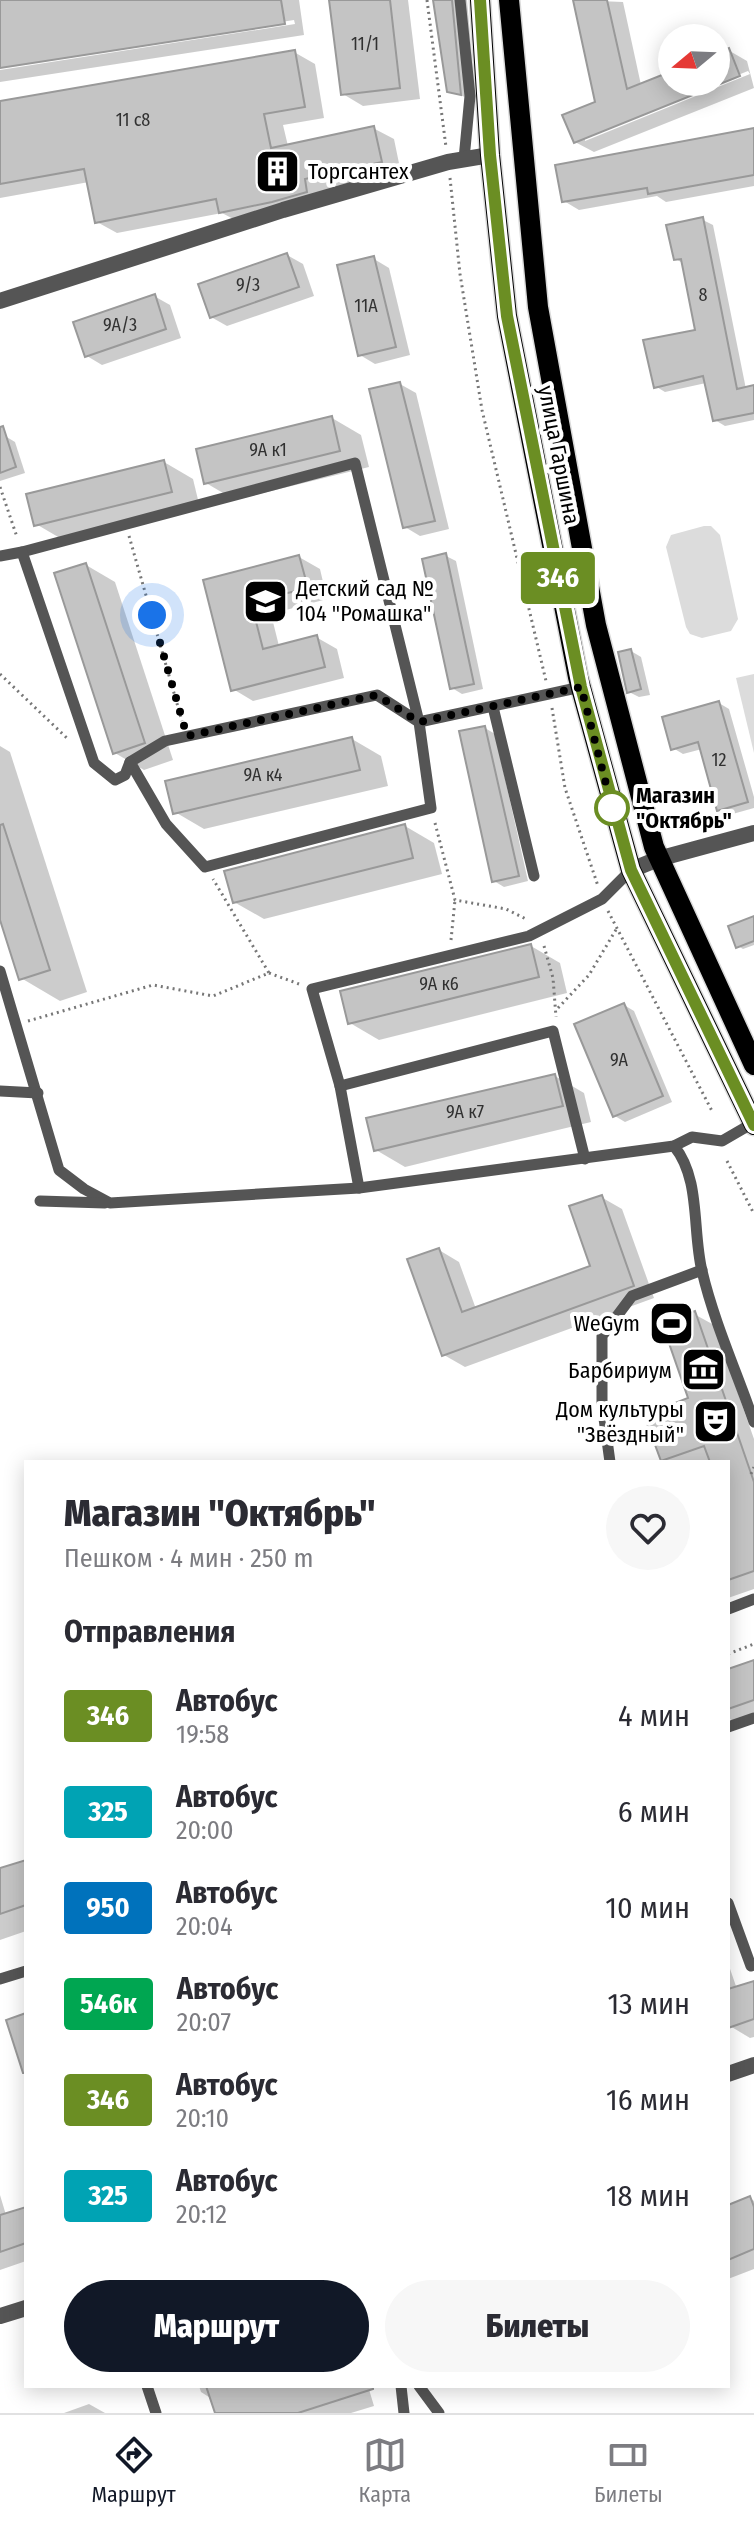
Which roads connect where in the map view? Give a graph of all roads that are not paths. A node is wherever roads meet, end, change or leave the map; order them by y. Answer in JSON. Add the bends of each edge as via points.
{"nodes":[{"id":1,"x":460,"y":0,"type":"edge"},
{"id":2,"x":480,"y":0,"type":"edge"},
{"id":3,"x":510,"y":1,"type":"edge"},
{"id":4,"x":490,"y":155,"type":"junction"},
{"id":5,"x":456,"y":160,"type":"junction"},
{"id":6,"x":0,"y":301,"type":"edge"},
{"id":7,"x":22,"y":552,"type":"junction"},
{"id":8,"x":0,"y":556,"type":"edge"},
{"id":9,"x":581,"y":687,"type":"junction"},
{"id":10,"x":493,"y":707,"type":"junction"},
{"id":11,"x":419,"y":722,"type":"junction"},
{"id":12,"x":130,"y":762,"type":"junction"},
{"id":13,"x":754,"y":833,"type":"edge"},
{"id":14,"x":658,"y":859,"type":"junction"},
{"id":15,"x":631,"y":870,"type":"junction"},
{"id":16,"x":534,"y":876,"type":"dead end"},
{"id":17,"x":0,"y":971,"type":"edge"},
{"id":18,"x":754,"y":1065,"type":"edge"},
{"id":19,"x":340,"y":1086,"type":"junction"},
{"id":20,"x":0,"y":1091,"type":"edge"},
{"id":21,"x":38,"y":1093,"type":"junction"},
{"id":22,"x":754,"y":1124,"type":"edge"},
{"id":23,"x":674,"y":1146,"type":"junction"},
{"id":24,"x":585,"y":1159,"type":"junction"},
{"id":25,"x":359,"y":1188,"type":"junction"},
{"id":26,"x":40,"y":1201,"type":"dead end"},
{"id":27,"x":110,"y":1203,"type":"junction"},
{"id":28,"x":702,"y":1270,"type":"junction"},
{"id":29,"x":754,"y":1422,"type":"edge"},
{"id":30,"x":610,"y":1460,"type":"edge"},
{"id":31,"x":754,"y":1599,"type":"edge"},
{"id":32,"x":730,"y":1608,"type":"edge"},
{"id":33,"x":754,"y":1718,"type":"edge"},
{"id":34,"x":730,"y":1726,"type":"edge"},
{"id":35,"x":730,"y":1908,"type":"edge"},
{"id":36,"x":754,"y":1965,"type":"edge"},
{"id":37,"x":24,"y":1972,"type":"edge"},
{"id":38,"x":0,"y":1979,"type":"edge"},
{"id":39,"x":754,"y":2065,"type":"edge"},
{"id":40,"x":730,"y":2073,"type":"edge"},
{"id":41,"x":24,"y":2309,"type":"edge"},
{"id":42,"x":0,"y":2316,"type":"edge"},
{"id":43,"x":148,"y":2388,"type":"edge"},
{"id":44,"x":401,"y":2388,"type":"edge"},
{"id":45,"x":420,"y":2388,"type":"edge"},
{"id":46,"x":156,"y":2413,"type":"edge"},
{"id":47,"x":404,"y":2413,"type":"edge"},
{"id":48,"x":439,"y":2413,"type":"edge"}],
"edges":[{"from":1,"to":5,"type":"lane","via":[[470,96]]},
{"from":2,"to":4,"type":"main road","name":"улица Гаршина"},
{"from":3,"to":14,"type":"main road","name":"улица Гаршина","via":[[538,307],[596,625]]},
{"from":4,"to":5,"type":"street"},
{"from":4,"to":9,"type":"main road","name":"улица Гаршина","via":[[507,316]]},
{"from":5,"to":6,"type":"street"},
{"from":7,"to":8,"type":"lane"},
{"from":7,"to":11,"type":"lane","via":[[355,463]]},
{"from":7,"to":12,"type":"lane","via":[[94,763],[115,780],[125,775]]},
{"from":9,"to":10,"type":"lane"},
{"from":9,"to":15,"type":"main road","name":"улица Гаршина"},
{"from":10,"to":11,"type":"lane"},
{"from":10,"to":16,"type":"lane"},
{"from":11,"to":12,"type":"lane","via":[[377,695],[165,741]]},
{"from":11,"to":12,"type":"lane","via":[[431,808],[205,867],[166,824]]},
{"from":13,"to":14,"type":"street"},
{"from":14,"to":15,"type":"street"},
{"from":14,"to":18,"type":"main road","name":"улица Гаршина"},
{"from":15,"to":19,"type":"lane","via":[[602,899],[540,931],[312,989]]},
{"from":15,"to":22,"type":"main road","name":"улица Гаршина"},
{"from":17,"to":21,"type":"lane"},
{"from":19,"to":24,"type":"lane","via":[[553,1031]]},
{"from":19,"to":25,"type":"lane"},
{"from":20,"to":21,"type":"lane"},
{"from":21,"to":27,"type":"lane","via":[[59,1170]]},
{"from":22,"to":23,"type":"lane","via":[[722,1141],[692,1137]]},
{"from":23,"to":24,"type":"lane"},
{"from":23,"to":28,"type":"lane","via":[[689,1177]]},
{"from":24,"to":25,"type":"lane"},
{"from":25,"to":27,"type":"lane"},
{"from":26,"to":27,"type":"lane"},
{"from":28,"to":29,"type":"lane"},
{"from":28,"to":30,"type":"lane","via":[[632,1296],[602,1336],[602,1404]]},
{"from":31,"to":32,"type":"lane"},
{"from":33,"to":34,"type":"lane"},
{"from":35,"to":36,"type":"lane"},
{"from":37,"to":38,"type":"lane"},
{"from":39,"to":40,"type":"street"},
{"from":41,"to":42,"type":"street"},
{"from":43,"to":46,"type":"lane"},
{"from":44,"to":47,"type":"lane"},
{"from":45,"to":48,"type":"lane"}]}
